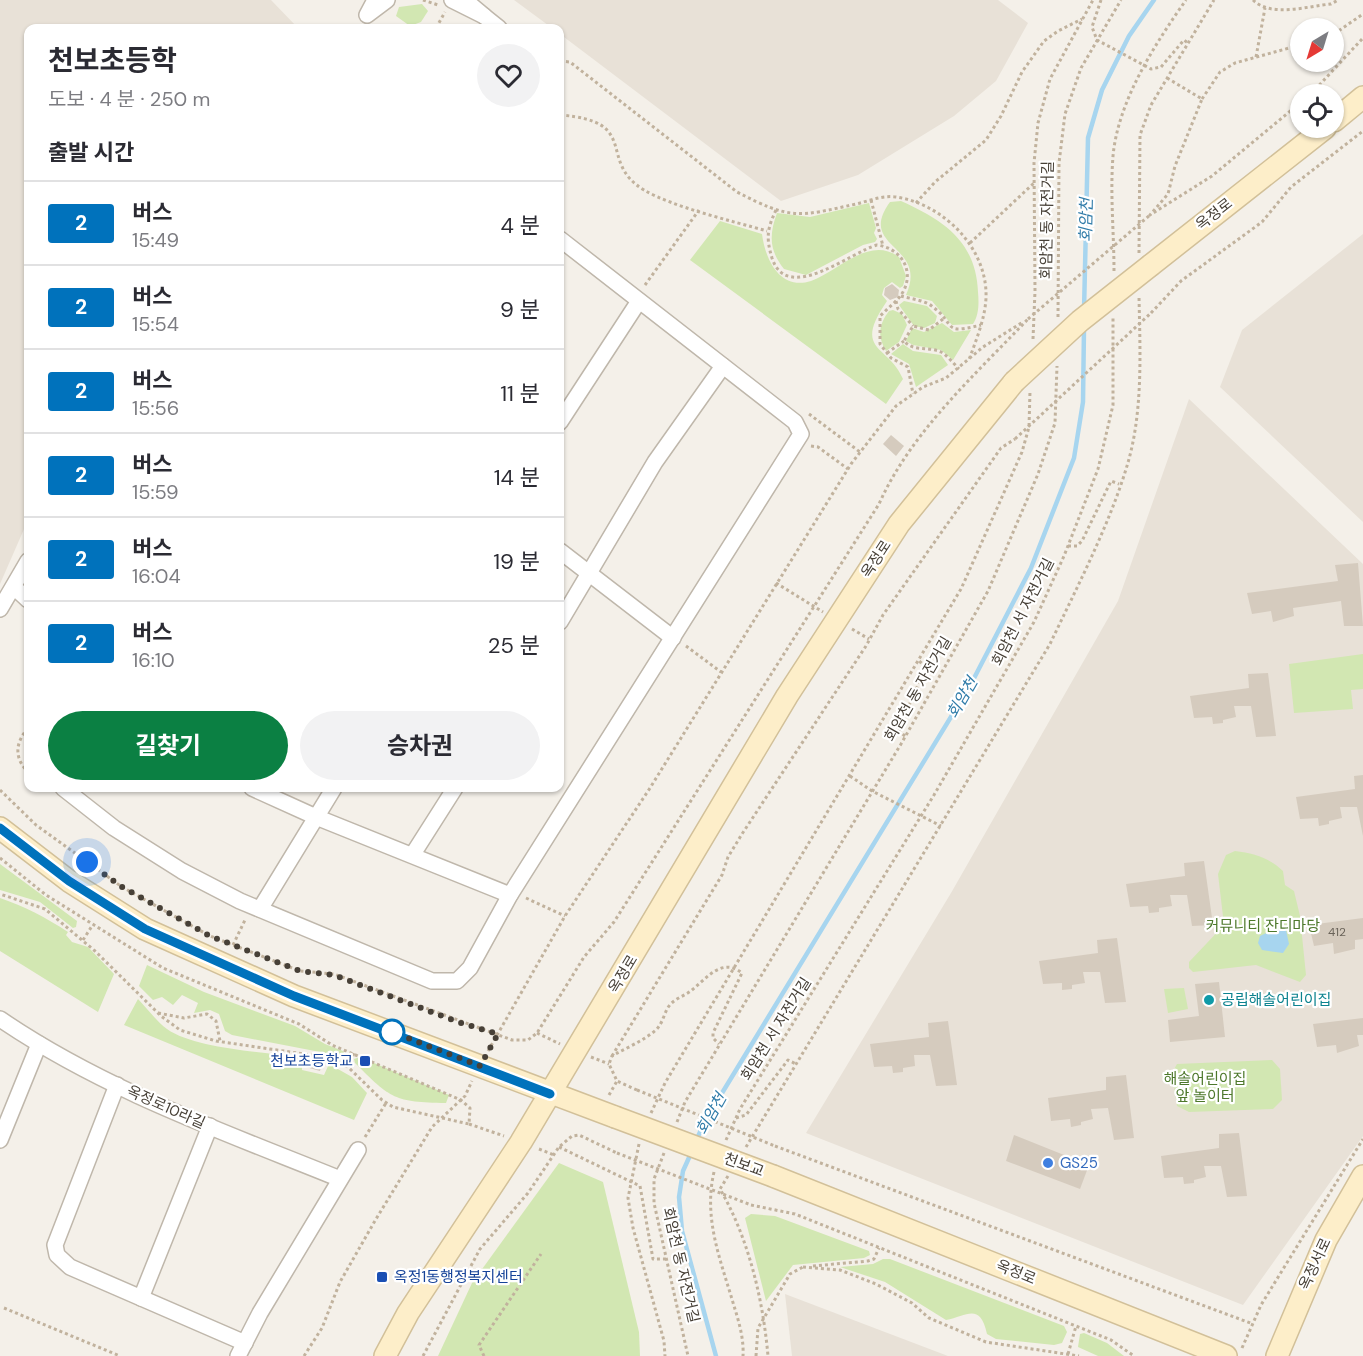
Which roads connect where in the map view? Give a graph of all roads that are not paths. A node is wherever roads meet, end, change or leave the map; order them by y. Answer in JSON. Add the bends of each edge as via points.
{"nodes":[{"id":1,"x":375,"y":0,"type":"edge"},
{"id":2,"x":387,"y":0,"type":"edge"},
{"id":3,"x":465,"y":0,"type":"edge"},
{"id":4,"x":449,"y":5,"type":"edge"},
{"id":5,"x":367,"y":15,"type":"junction"},
{"id":6,"x":484,"y":16,"type":"junction"},
{"id":7,"x":360,"y":24,"type":"edge"},
{"id":8,"x":494,"y":24,"type":"edge"},
{"id":9,"x":1363,"y":97,"type":"edge"},
{"id":10,"x":1344,"y":113,"type":"edge"},
{"id":11,"x":1312,"y":138,"type":"edge"},
{"id":12,"x":564,"y":242,"type":"edge"},
{"id":13,"x":640,"y":295,"type":"junction"},
{"id":14,"x":723,"y":366,"type":"junction"},
{"id":15,"x":565,"y":402,"type":"edge"},
{"id":16,"x":564,"y":554,"type":"edge"},
{"id":17,"x":24,"y":568,"type":"edge"},
{"id":18,"x":590,"y":574,"type":"junction"},
{"id":19,"x":14,"y":587,"type":"junction"},
{"id":20,"x":24,"y":596,"type":"edge"},
{"id":21,"x":0,"y":609,"type":"edge"},
{"id":22,"x":564,"y":616,"type":"edge"},
{"id":23,"x":673,"y":638,"type":"junction"},
{"id":24,"x":68,"y":792,"type":"edge"},
{"id":25,"x":261,"y":792,"type":"edge"},
{"id":26,"x":332,"y":792,"type":"edge"},
{"id":27,"x":452,"y":792,"type":"edge"},
{"id":28,"x":316,"y":817,"type":"junction"},
{"id":29,"x":0,"y":828,"type":"edge"},
{"id":30,"x":412,"y":854,"type":"junction"},
{"id":31,"x":515,"y":896,"type":"junction"},
{"id":32,"x":253,"y":912,"type":"junction"},
{"id":33,"x":0,"y":1019,"type":"edge"},
{"id":34,"x":39,"y":1044,"type":"junction"},
{"id":35,"x":117,"y":1085,"type":"junction"},
{"id":36,"x":550,"y":1094,"type":"junction"},
{"id":37,"x":6,"y":1107,"type":"edge"},
{"id":38,"x":210,"y":1126,"type":"junction"},
{"id":39,"x":0,"y":1140,"type":"edge"},
{"id":40,"x":358,"y":1150,"type":"road end"},
{"id":41,"x":773,"y":1176,"type":"joint"},
{"id":42,"x":1363,"y":1176,"type":"edge"},
{"id":43,"x":340,"y":1179,"type":"junction"},
{"id":44,"x":141,"y":1298,"type":"junction"},
{"id":45,"x":242,"y":1349,"type":"edge"},
{"id":46,"x":385,"y":1356,"type":"edge"},
{"id":47,"x":1227,"y":1356,"type":"edge"},
{"id":48,"x":1277,"y":1356,"type":"edge"}],
"edges":[{"from":1,"to":5,"type":"street"},
{"from":2,"to":5,"type":"street"},
{"from":3,"to":6,"type":"street"},
{"from":4,"to":6,"type":"street"},
{"from":5,"to":7,"type":"street"},
{"from":6,"to":8,"type":"street"},
{"from":9,"to":10,"type":"main road"},
{"from":11,"to":36,"type":"main road","name":"옥정로","bridge":true,"via":[[1145,263],[1080,321],[1022,382],[886,543],[788,696]]},
{"from":12,"to":13,"type":"street"},
{"from":13,"to":14,"type":"street"},
{"from":13,"to":15,"type":"street"},
{"from":14,"to":18,"type":"street","via":[[655,462]]},
{"from":14,"to":23,"type":"street","via":[[795,422],[801,439],[765,489]]},
{"from":16,"to":18,"type":"street"},
{"from":17,"to":19,"type":"street"},
{"from":18,"to":22,"type":"street"},
{"from":18,"to":23,"type":"street"},
{"from":19,"to":20,"type":"street"},
{"from":19,"to":21,"type":"street"},
{"from":23,"to":31,"type":"street"},
{"from":24,"to":32,"type":"street","via":[[147,851]]},
{"from":25,"to":28,"type":"street"},
{"from":26,"to":28,"type":"street"},
{"from":27,"to":30,"type":"street"},
{"from":28,"to":30,"type":"street"},
{"from":28,"to":32,"type":"street"},
{"from":29,"to":36,"type":"main road","via":[[69,881],[145,929],[294,996]]},
{"from":30,"to":31,"type":"street"},
{"from":31,"to":32,"type":"street","via":[[470,968],[457,981],[432,981]]},
{"from":33,"to":34,"type":"street","name":"옥정로10라길"},
{"from":34,"to":35,"type":"street","name":"옥정로10라길"},
{"from":34,"to":37,"type":"street"},
{"from":35,"to":38,"type":"street","name":"옥정로10라길"},
{"from":35,"to":44,"type":"street","via":[[55,1245],[64,1264]]},
{"from":36,"to":41,"type":"main road","name":"천보교","bridge":true},
{"from":36,"to":46,"type":"main road","name":"옥정로","via":[[408,1312]]},
{"from":37,"to":39,"type":"street"},
{"from":38,"to":43,"type":"street","name":"옥정로10라길"},
{"from":38,"to":44,"type":"street"},
{"from":40,"to":43,"type":"street"},
{"from":41,"to":47,"type":"main road","name":"옥정로"},
{"from":42,"to":48,"type":"main road","name":"옥정서로","via":[[1326,1240]]},
{"from":43,"to":45,"type":"street"},
{"from":44,"to":45,"type":"street"}]}
